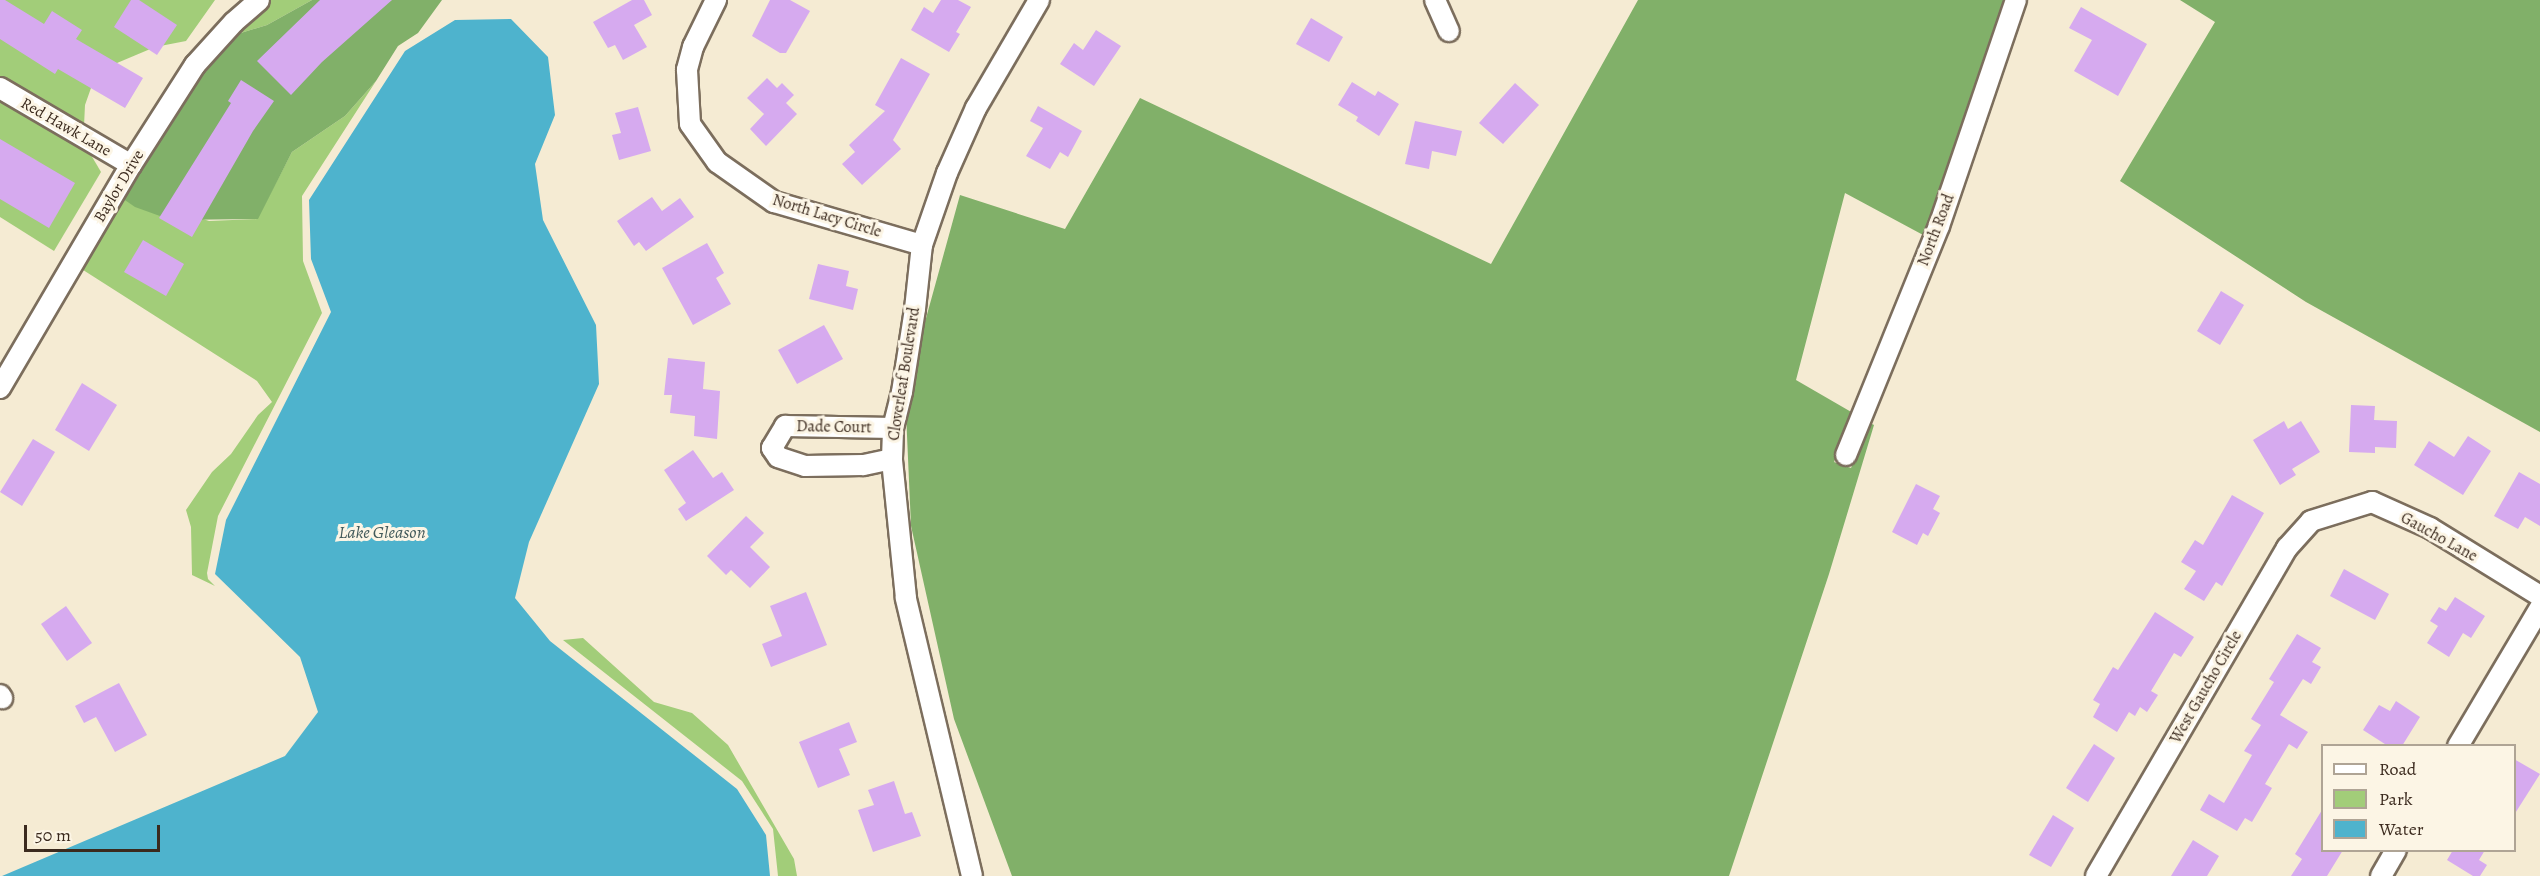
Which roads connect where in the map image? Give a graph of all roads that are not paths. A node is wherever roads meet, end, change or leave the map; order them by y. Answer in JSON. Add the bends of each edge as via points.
{"nodes":[{"id":1,"x":259,"y":0,"type":"edge"},
{"id":2,"x":716,"y":0,"type":"edge"},
{"id":3,"x":1039,"y":0,"type":"edge"},
{"id":4,"x":1435,"y":0,"type":"edge"},
{"id":5,"x":2016,"y":0,"type":"edge"},
{"id":6,"x":1449,"y":31,"type":"dead end"},
{"id":7,"x":0,"y":88,"type":"edge"},
{"id":8,"x":131,"y":165,"type":"junction"},
{"id":9,"x":922,"y":245,"type":"junction"},
{"id":10,"x":4,"y":367,"type":"edge"},
{"id":11,"x":0,"y":388,"type":"edge"},
{"id":12,"x":892,"y":428,"type":"junction"},
{"id":13,"x":1846,"y":455,"type":"dead end"},
{"id":14,"x":892,"y":459,"type":"junction"},
{"id":15,"x":2332,"y":513,"type":"joint"},
{"id":16,"x":2540,"y":596,"type":"edge"},
{"id":17,"x":2540,"y":608,"type":"edge"},
{"id":18,"x":2459,"y":744,"type":"edge"},
{"id":19,"x":2395,"y":852,"type":"edge"},
{"id":20,"x":972,"y":876,"type":"edge"},
{"id":21,"x":2096,"y":876,"type":"edge"},
{"id":22,"x":2381,"y":876,"type":"edge"}],
"edges":[{"from":1,"to":8,"type":"street","name":"Baylor Drive","via":[[195,65]]},
{"from":2,"to":9,"type":"street","name":"North Lacy Circle","via":[[693,47],[687,70],[690,124],[717,162],[774,202]]},
{"from":3,"to":9,"type":"street","name":"Cloverleaf Boulevard","via":[[976,108],[947,172]]},
{"from":4,"to":6,"type":"street"},
{"from":5,"to":13,"type":"street","name":"North Road","via":[[1939,226]]},
{"from":7,"to":8,"type":"street","name":"Red Hawk Lane"},
{"from":8,"to":10,"type":"street","name":"Baylor Drive"},
{"from":9,"to":12,"type":"street","name":"Cloverleaf Boulevard","via":[[902,392]]},
{"from":10,"to":11,"type":"street","name":"Baylor Drive"},
{"from":12,"to":14,"type":"street","name":"Cloverleaf Boulevard"},
{"from":12,"to":14,"type":"street","name":"Dade Court","via":[[785,426],[772,448],[778,457],[806,466],[863,465]]},
{"from":14,"to":20,"type":"street","name":"Cloverleaf Boulevard","via":[[906,598]]},
{"from":15,"to":16,"type":"street","name":"Gaucho Lane","via":[[2372,502],[2430,528]]},
{"from":15,"to":21,"type":"street","name":"West Gaucho Circle","via":[[2311,521],[2287,548]]},
{"from":17,"to":18,"type":"street"},
{"from":19,"to":22,"type":"street"}]}
